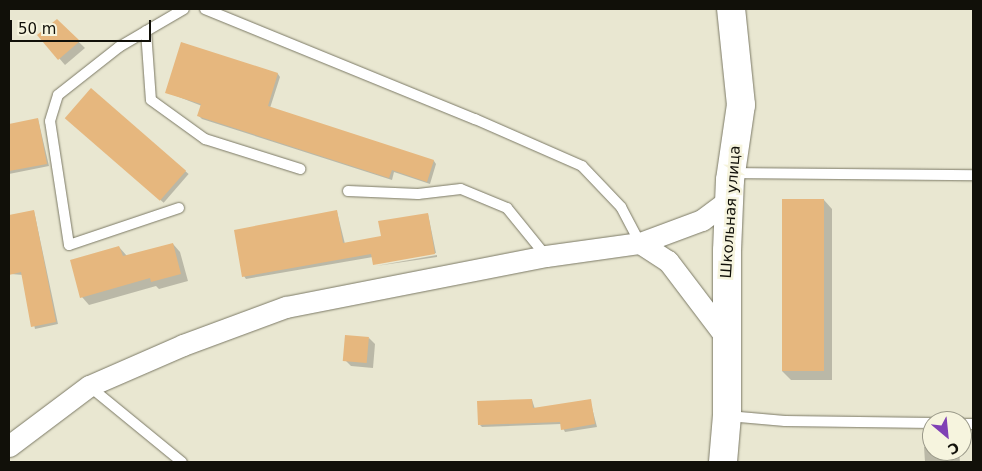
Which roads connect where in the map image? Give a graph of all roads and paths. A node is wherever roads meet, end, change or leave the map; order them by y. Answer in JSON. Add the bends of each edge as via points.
{"nodes":[{"id":1,"x":184,"y":9,"type":"edge"},
{"id":2,"x":205,"y":9,"type":"edge"},
{"id":3,"x":731,"y":9,"type":"edge"},
{"id":4,"x":146,"y":31,"type":"junction"},
{"id":5,"x":300,"y":169,"type":"dead end"},
{"id":6,"x":732,"y":173,"type":"junction"},
{"id":7,"x":973,"y":175,"type":"edge"},
{"id":8,"x":348,"y":191,"type":"dead end"},
{"id":9,"x":729,"y":200,"type":"junction"},
{"id":10,"x":179,"y":208,"type":"dead end"},
{"id":11,"x":640,"y":243,"type":"junction"},
{"id":12,"x":546,"y":256,"type":"junction"},
{"id":13,"x":725,"y":336,"type":"junction"},
{"id":14,"x":89,"y":386,"type":"junction"},
{"id":15,"x":727,"y":415,"type":"junction"},
{"id":16,"x":922,"y":423,"type":"edge"},
{"id":17,"x":9,"y":446,"type":"edge"},
{"id":18,"x":182,"y":462,"type":"edge"},
{"id":19,"x":723,"y":462,"type":"edge"},
{"id":20,"x":738,"y":462,"type":"edge"}],
"edges":[{"from":1,"to":4,"type":"lane"},
{"from":2,"to":11,"type":"lane","via":[[582,166],[621,207]]},
{"from":3,"to":6,"type":"street","name":"Школьная улица","via":[[741,105]]},
{"from":4,"to":5,"type":"lane","via":[[151,100],[205,139]]},
{"from":4,"to":10,"type":"lane","via":[[118,47],[58,95],[50,121],[69,245]]},
{"from":6,"to":7,"type":"lane"},
{"from":6,"to":9,"type":"street","name":"Школьная улица"},
{"from":8,"to":12,"type":"lane","via":[[418,194],[461,189],[507,208]]},
{"from":9,"to":11,"type":"street","via":[[702,220]]},
{"from":9,"to":13,"type":"street","name":"Школьная улица"},
{"from":11,"to":12,"type":"street"},
{"from":11,"to":13,"type":"street","via":[[668,261]]},
{"from":12,"to":14,"type":"street","via":[[286,307],[183,345]]},
{"from":13,"to":15,"type":"street","name":"Школьная улица"},
{"from":14,"to":17,"type":"street"},
{"from":14,"to":18,"type":"lane"},
{"from":15,"to":16,"type":"lane","via":[[785,421]]},
{"from":15,"to":19,"type":"street"},
{"from":15,"to":20,"type":"street"}]}
